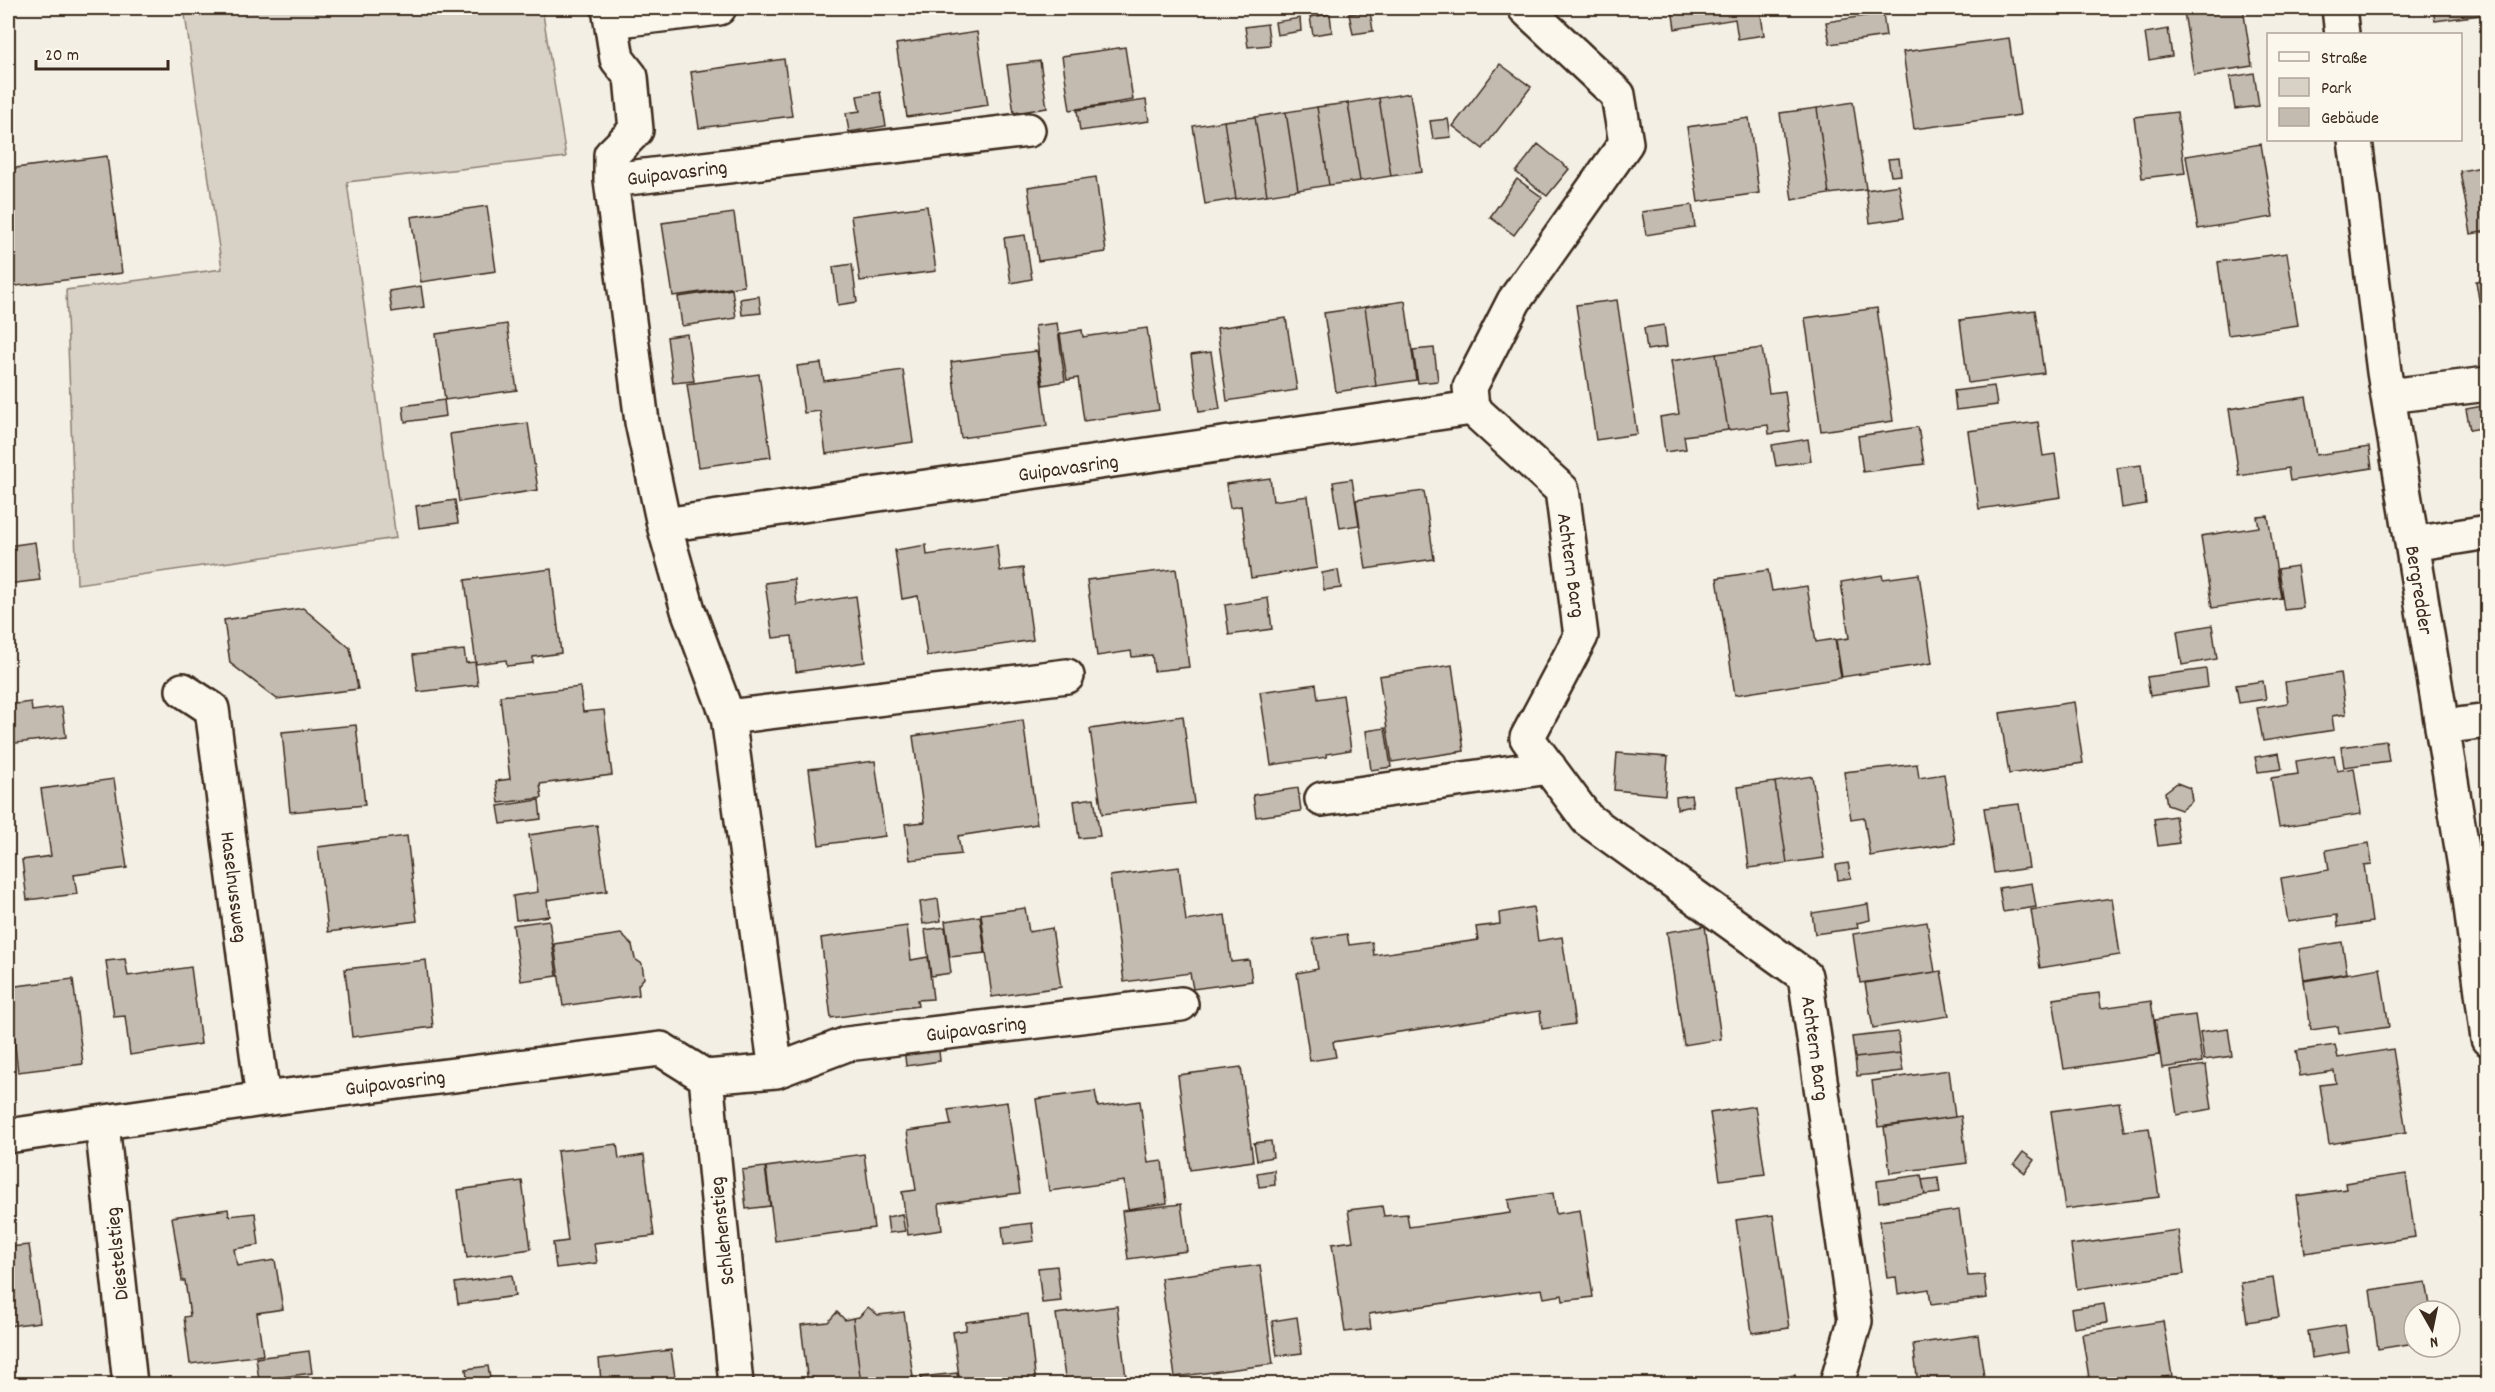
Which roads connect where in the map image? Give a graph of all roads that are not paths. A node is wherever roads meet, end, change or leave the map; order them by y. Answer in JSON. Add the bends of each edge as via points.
{"nodes":[{"id":1,"x":719,"y":8,"type":"edge"},
{"id":2,"x":1525,"y":8,"type":"edge"},
{"id":3,"x":2339,"y":8,"type":"edge"},
{"id":4,"x":610,"y":14,"type":"edge"},
{"id":5,"x":2342,"y":33,"type":"edge"},
{"id":6,"x":1028,"y":130,"type":"dead end"},
{"id":7,"x":2355,"y":141,"type":"edge"},
{"id":8,"x":611,"y":180,"type":"junction"},
{"id":9,"x":2487,"y":384,"type":"edge"},
{"id":10,"x":2388,"y":396,"type":"junction"},
{"id":11,"x":1472,"y":408,"type":"junction"},
{"id":12,"x":664,"y":525,"type":"junction"},
{"id":13,"x":2487,"y":532,"type":"edge"},
{"id":14,"x":2413,"y":544,"type":"junction"},
{"id":15,"x":1067,"y":676,"type":"dead end"},
{"id":16,"x":183,"y":690,"type":"dead end"},
{"id":17,"x":728,"y":717,"type":"junction"},
{"id":18,"x":2487,"y":721,"type":"edge"},
{"id":19,"x":2442,"y":727,"type":"junction"},
{"id":20,"x":1549,"y":767,"type":"junction"},
{"id":21,"x":1322,"y":799,"type":"dead end"},
{"id":22,"x":2485,"y":1000,"type":"edge"},
{"id":23,"x":1181,"y":1004,"type":"dead end"},
{"id":24,"x":2487,"y":1039,"type":"edge"},
{"id":25,"x":776,"y":1071,"type":"junction"},
{"id":26,"x":706,"y":1077,"type":"junction"},
{"id":27,"x":263,"y":1099,"type":"junction"},
{"id":28,"x":102,"y":1124,"type":"junction"},
{"id":29,"x":8,"y":1136,"type":"edge"},
{"id":30,"x":130,"y":1384,"type":"edge"},
{"id":31,"x":736,"y":1384,"type":"edge"},
{"id":32,"x":1838,"y":1384,"type":"edge"}],
"edges":[{"from":1,"to":4,"type":"street","name":"Guipavasring"},
{"from":2,"to":11,"type":"street","via":[[1618,95],[1626,143],[1514,301],[1470,387]]},
{"from":3,"to":5,"type":"street"},
{"from":4,"to":8,"type":"street","name":"Guipavasring","via":[[616,59],[631,77],[636,130],[611,155]]},
{"from":6,"to":8,"type":"street","name":"Guipavasring"},
{"from":7,"to":10,"type":"street","name":"Bergredder"},
{"from":8,"to":12,"type":"street","name":"Guipavasring","via":[[642,422]]},
{"from":9,"to":10,"type":"street"},
{"from":10,"to":14,"type":"street","name":"Bergredder"},
{"from":11,"to":12,"type":"street","name":"Guipavasring"},
{"from":11,"to":20,"type":"street","name":"Achtern Barg","via":[[1562,490],[1581,636],[1527,738]]},
{"from":12,"to":17,"type":"street","name":"Guipavasring","via":[[688,610]]},
{"from":13,"to":14,"type":"street"},
{"from":14,"to":19,"type":"street","name":"Bergredder"},
{"from":15,"to":17,"type":"street"},
{"from":16,"to":27,"type":"street","name":"Haselnussweg","via":[[212,709]]},
{"from":17,"to":25,"type":"street","name":"Guipavasring"},
{"from":18,"to":19,"type":"street"},
{"from":19,"to":22,"type":"street","name":"Bergredder"},
{"from":20,"to":21,"type":"street"},
{"from":20,"to":32,"type":"street","name":"Achtern Barg","via":[[1587,819],[1805,976],[1856,1321]]},
{"from":22,"to":24,"type":"street","name":"Bergredder"},
{"from":23,"to":25,"type":"street","name":"Guipavasring","via":[[847,1044]]},
{"from":25,"to":26,"type":"street","name":"Guipavasring"},
{"from":26,"to":27,"type":"street","name":"Guipavasring","via":[[661,1049]]},
{"from":26,"to":31,"type":"street","name":"Schlehenstieg"},
{"from":27,"to":28,"type":"street","name":"Guipavasring"},
{"from":28,"to":29,"type":"street","name":"Guipavasring"},
{"from":28,"to":30,"type":"street","name":"Diestelstieg"}]}
